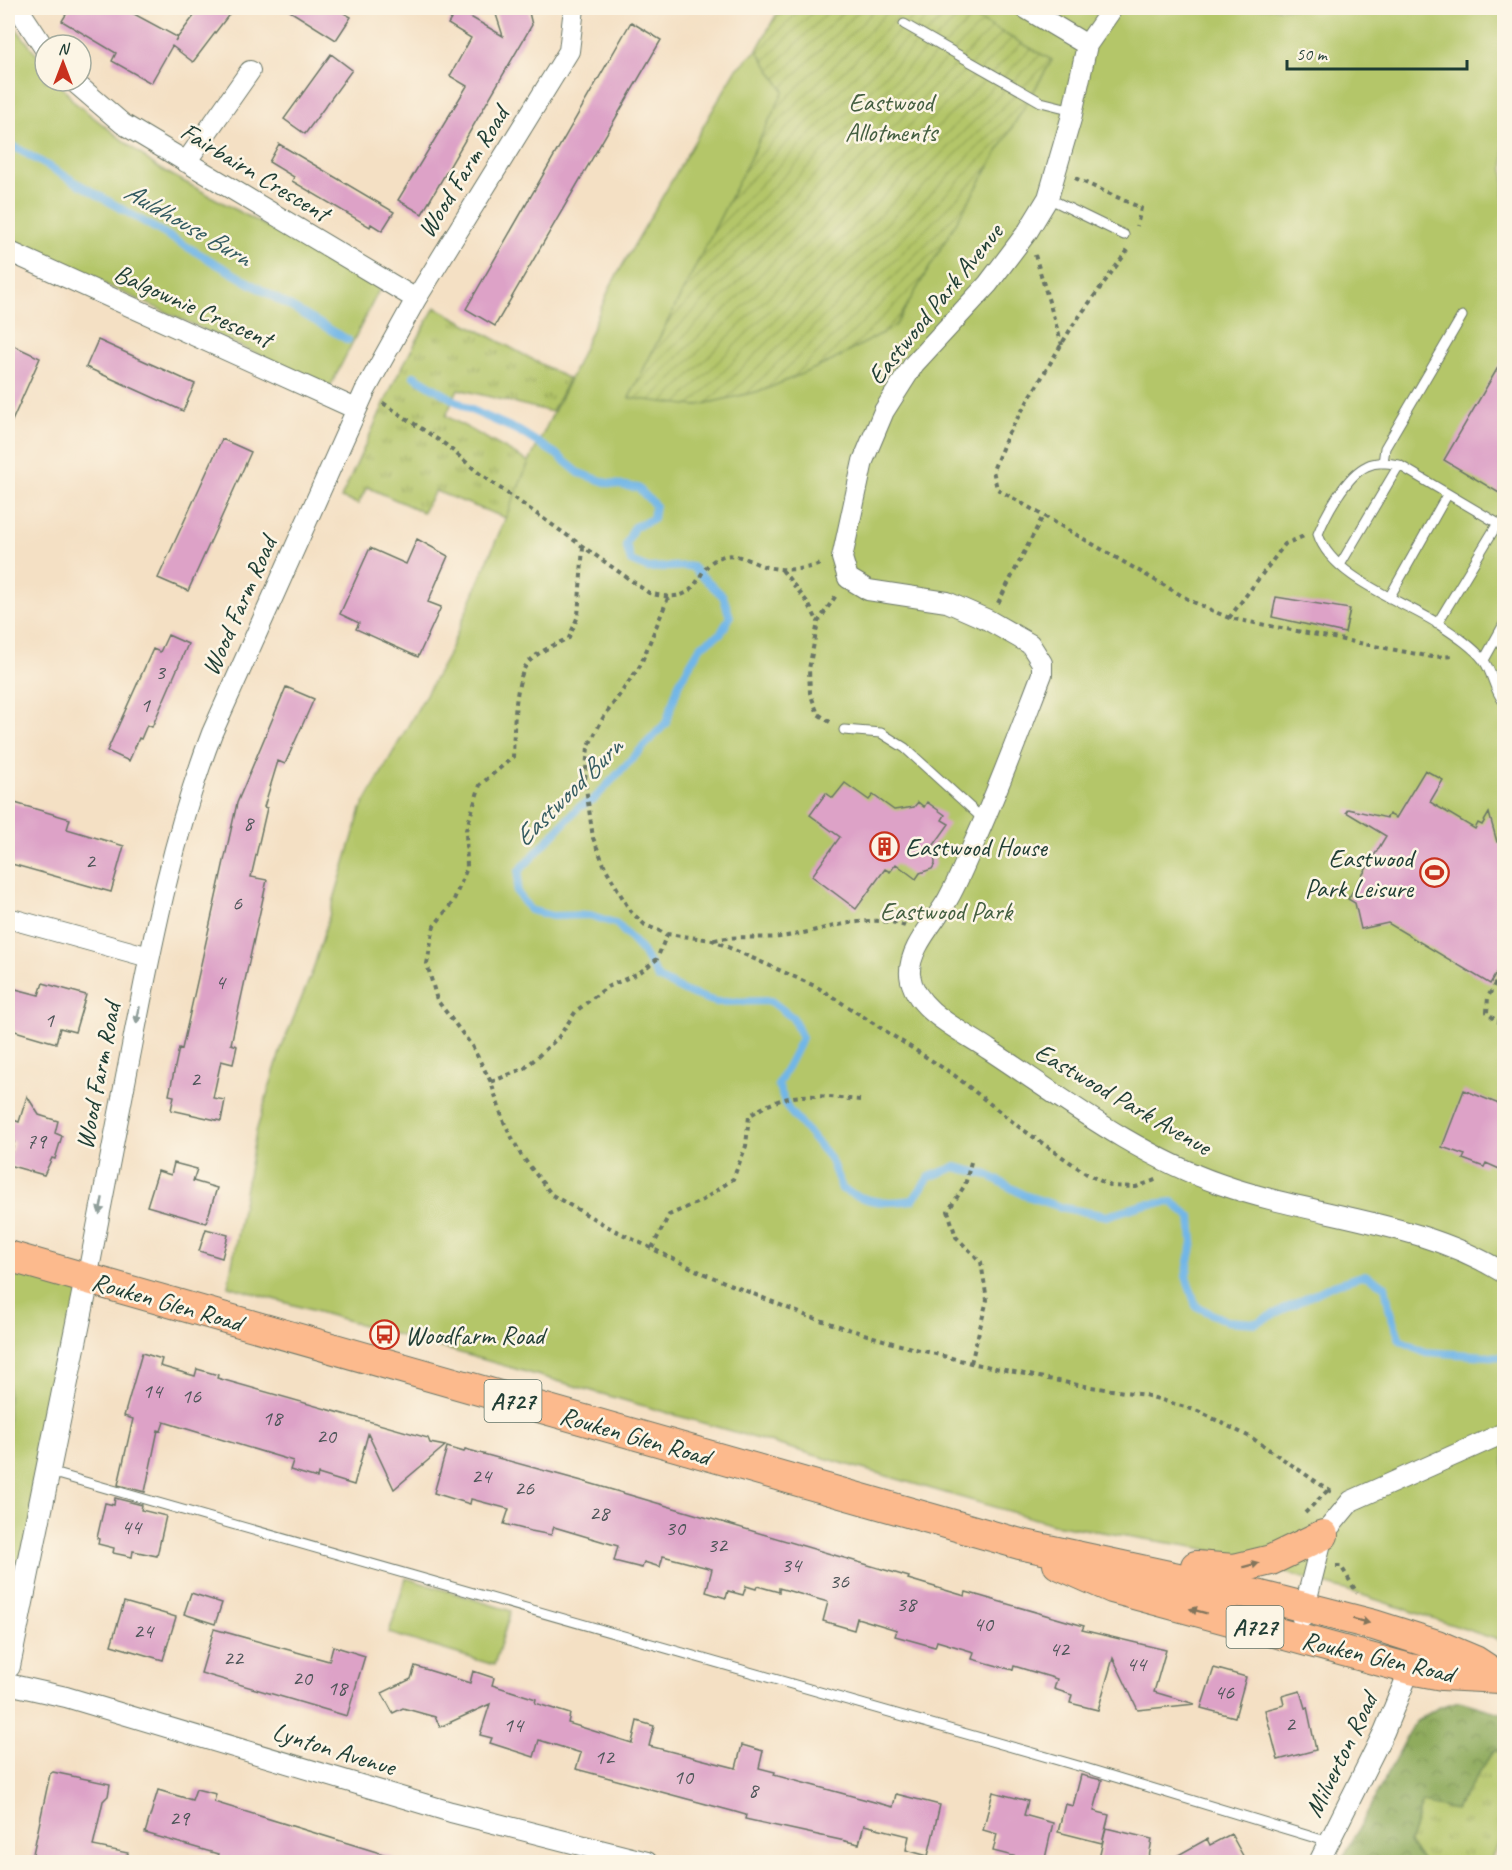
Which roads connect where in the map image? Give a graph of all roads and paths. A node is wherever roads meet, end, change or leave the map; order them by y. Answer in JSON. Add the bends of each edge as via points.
{"nodes":[{"id":1,"x":18,"y":8,"type":"edge"},
{"id":2,"x":574,"y":8,"type":"edge"},
{"id":3,"x":1025,"y":8,"type":"edge"},
{"id":4,"x":1110,"y":12,"type":"dead end"},
{"id":5,"x":904,"y":24,"type":"dead end"},
{"id":6,"x":34,"y":33,"type":"edge"},
{"id":7,"x":1087,"y":45,"type":"junction"},
{"id":8,"x":250,"y":71,"type":"dead end"},
{"id":9,"x":88,"y":93,"type":"edge"},
{"id":10,"x":1073,"y":110,"type":"junction"},
{"id":11,"x":186,"y":162,"type":"junction"},
{"id":12,"x":1055,"y":169,"type":"junction"},
{"id":13,"x":1048,"y":198,"type":"junction"},
{"id":14,"x":1028,"y":231,"type":"junction"},
{"id":15,"x":1124,"y":235,"type":"dead end"},
{"id":16,"x":1135,"y":237,"type":"dead end"},
{"id":17,"x":1129,"y":247,"type":"dead end"},
{"id":18,"x":8,"y":251,"type":"edge"},
{"id":19,"x":416,"y":299,"type":"junction"},
{"id":20,"x":1461,"y":316,"type":"dead end"},
{"id":21,"x":1062,"y":345,"type":"junction"},
{"id":22,"x":360,"y":400,"type":"junction"},
{"id":23,"x":1383,"y":463,"type":"junction"},
{"id":24,"x":1399,"y":465,"type":"junction"},
{"id":25,"x":1447,"y":495,"type":"junction"},
{"id":26,"x":1043,"y":516,"type":"junction"},
{"id":27,"x":1501,"y":525,"type":"edge"},
{"id":28,"x":1318,"y":534,"type":"junction"},
{"id":29,"x":584,"y":547,"type":"junction"},
{"id":30,"x":842,"y":558,"type":"junction"},
{"id":31,"x":1340,"y":565,"type":"junction"},
{"id":32,"x":781,"y":570,"type":"junction"},
{"id":33,"x":849,"y":578,"type":"junction"},
{"id":34,"x":668,"y":598,"type":"junction"},
{"id":35,"x":1389,"y":598,"type":"junction"},
{"id":36,"x":1229,"y":618,"type":"junction"},
{"id":37,"x":988,"y":620,"type":"junction"},
{"id":38,"x":818,"y":622,"type":"junction"},
{"id":39,"x":1437,"y":624,"type":"junction"},
{"id":40,"x":1504,"y":624,"type":"edge"},
{"id":41,"x":1467,"y":647,"type":"junction"},
{"id":42,"x":1484,"y":660,"type":"junction"},
{"id":43,"x":1504,"y":702,"type":"edge"},
{"id":44,"x":844,"y":730,"type":"joint"},
{"id":45,"x":984,"y":820,"type":"junction"},
{"id":46,"x":8,"y":918,"type":"edge"},
{"id":47,"x":667,"y":934,"type":"junction"},
{"id":48,"x":925,"y":935,"type":"junction"},
{"id":49,"x":712,"y":940,"type":"junction"},
{"id":50,"x":149,"y":957,"type":"junction"},
{"id":51,"x":1504,"y":967,"type":"edge"},
{"id":52,"x":1504,"y":1023,"type":"edge"},
{"id":53,"x":491,"y":1082,"type":"junction"},
{"id":54,"x":860,"y":1100,"type":"dead end"},
{"id":55,"x":971,"y":1162,"type":"dead end"},
{"id":56,"x":1174,"y":1164,"type":"junction"},
{"id":57,"x":652,"y":1248,"type":"junction"},
{"id":58,"x":8,"y":1256,"type":"edge"},
{"id":59,"x":1504,"y":1272,"type":"edge"},
{"id":60,"x":87,"y":1279,"type":"junction"},
{"id":61,"x":971,"y":1363,"type":"junction"},
{"id":62,"x":1504,"y":1433,"type":"edge"},
{"id":63,"x":47,"y":1471,"type":"junction"},
{"id":64,"x":1351,"y":1501,"type":"junction"},
{"id":65,"x":1323,"y":1535,"type":"junction"},
{"id":66,"x":1020,"y":1544,"type":"junction"},
{"id":67,"x":1089,"y":1558,"type":"junction"},
{"id":68,"x":1304,"y":1606,"type":"junction"},
{"id":69,"x":1298,"y":1639,"type":"junction"},
{"id":70,"x":8,"y":1666,"type":"edge"},
{"id":71,"x":1410,"y":1669,"type":"junction"},
{"id":72,"x":1502,"y":1679,"type":"edge"},
{"id":73,"x":8,"y":1684,"type":"edge"},
{"id":74,"x":1329,"y":1842,"type":"junction"},
{"id":75,"x":647,"y":1863,"type":"edge"},
{"id":76,"x":1319,"y":1863,"type":"edge"}],
"edges":[{"from":1,"to":6,"type":"street"},
{"from":2,"to":19,"type":"street","name":"Wood Farm Road","via":[[569,51]]},
{"from":3,"to":7,"type":"street"},
{"from":4,"to":7,"type":"street","name":"Eastwood Park Avenue"},
{"from":5,"to":10,"type":"lane","via":[[1041,102]]},
{"from":7,"to":10,"type":"street","name":"Eastwood Park Avenue"},
{"from":8,"to":11,"type":"street"},
{"from":9,"to":11,"type":"street","name":"Fairbairn Crescent","via":[[123,124]]},
{"from":10,"to":12,"type":"street","name":"Eastwood Park Avenue"},
{"from":11,"to":19,"type":"street","name":"Fairbairn Crescent"},
{"from":12,"to":13,"type":"street","name":"Eastwood Park Avenue"},
{"from":12,"to":16,"type":"path","via":[[1141,208]]},
{"from":13,"to":14,"type":"street","name":"Eastwood Park Avenue"},
{"from":13,"to":15,"type":"lane"},
{"from":14,"to":21,"type":"path"},
{"from":14,"to":30,"type":"street","name":"Eastwood Park Avenue","via":[[988,284],[914,364],[884,411],[863,461]]},
{"from":17,"to":21,"type":"path","via":[[1072,325]]},
{"from":18,"to":22,"type":"street","name":"Balgownie Crescent"},
{"from":19,"to":22,"type":"street","name":"Wood Farm Road"},
{"from":20,"to":23,"type":"lane","via":[[1385,448]]},
{"from":21,"to":26,"type":"path","via":[[1008,434],[993,470],[996,489]]},
{"from":22,"to":29,"type":"path","via":[[446,445],[480,474]]},
{"from":22,"to":50,"type":"street","name":"Wood Farm Road","via":[[193,783]]},
{"from":23,"to":24,"type":"lane"},
{"from":23,"to":28,"type":"lane","via":[[1356,472],[1330,507]]},
{"from":24,"to":25,"type":"lane"},
{"from":24,"to":31,"type":"lane"},
{"from":25,"to":27,"type":"lane"},
{"from":25,"to":35,"type":"lane"},
{"from":26,"to":36,"type":"path","via":[[1191,601]]},
{"from":26,"to":37,"type":"path"},
{"from":27,"to":39,"type":"lane"},
{"from":28,"to":31,"type":"lane","via":[[1322,545]]},
{"from":28,"to":36,"type":"path","via":[[1285,544]]},
{"from":29,"to":34,"type":"path","via":[[635,585]]},
{"from":29,"to":53,"type":"path","via":[[578,615],[569,638],[549,647],[525,666],[515,710],[513,757],[480,785],[466,830],[467,868],[453,902],[434,926],[427,964],[437,1000],[472,1046]]},
{"from":30,"to":32,"type":"path","via":[[802,570]]},
{"from":30,"to":33,"type":"street"},
{"from":31,"to":35,"type":"lane"},
{"from":32,"to":34,"type":"path","via":[[743,557],[723,556],[712,562],[695,587]]},
{"from":32,"to":38,"type":"path"},
{"from":33,"to":37,"type":"street","name":"Eastwood Park Avenue","via":[[868,590],[946,602]]},
{"from":33,"to":38,"type":"path"},
{"from":34,"to":47,"type":"path","via":[[640,666],[603,718],[588,747],[585,780],[593,838],[605,867],[630,911],[645,925]]},
{"from":35,"to":39,"type":"lane"},
{"from":36,"to":41,"type":"path","via":[[1432,657],[1459,655]]},
{"from":37,"to":45,"type":"street","name":"Eastwood Park Avenue","via":[[1030,644],[1042,663],[1042,674]]},
{"from":38,"to":44,"type":"path","via":[[809,669],[810,693],[818,714]]},
{"from":39,"to":41,"type":"lane"},
{"from":40,"to":42,"type":"lane"},
{"from":41,"to":42,"type":"lane"},
{"from":42,"to":43,"type":"lane"},
{"from":44,"to":45,"type":"lane","via":[[881,733],[905,748]]},
{"from":45,"to":48,"type":"street","name":"Eastwood Park Avenue","via":[[949,897]]},
{"from":46,"to":50,"type":"street"},
{"from":47,"to":49,"type":"path"},
{"from":47,"to":53,"type":"path","via":[[657,959],[639,973],[607,987],[576,1011],[558,1038],[525,1068]]},
{"from":48,"to":49,"type":"path","via":[[900,924],[875,923],[840,924],[777,937]]},
{"from":48,"to":56,"type":"street","name":"Eastwood Park Avenue","via":[[910,973],[915,994],[932,1010],[1082,1111]]},
{"from":49,"to":56,"type":"path","via":[[817,987],[954,1075],[1019,1127],[1111,1186],[1136,1187],[1156,1181]]},
{"from":50,"to":60,"type":"street","name":"Wood Farm Road","one_way":true},
{"from":51,"to":52,"type":"path","via":[[1488,997],[1487,1012]]},
{"from":53,"to":57,"type":"path","via":[[503,1120],[521,1155],[552,1195]]},
{"from":54,"to":57,"type":"path","via":[[795,1094],[769,1102],[749,1116],[746,1146],[733,1179],[703,1200],[669,1215]]},
{"from":55,"to":61,"type":"path","via":[[965,1185],[948,1211],[956,1237],[981,1262],[987,1300]]},
{"from":56,"to":59,"type":"street","name":"Eastwood Park Avenue","via":[[1256,1196],[1435,1239]]},
{"from":57,"to":61,"type":"path","via":[[807,1316]]},
{"from":58,"to":60,"type":"main road","name":"Rouken Glen Road","number":"A727"},
{"from":60,"to":63,"type":"street"},
{"from":60,"to":66,"type":"main road","name":"Rouken Glen Road","number":"A727"},
{"from":61,"to":64,"type":"path","via":[[1145,1395],[1198,1411],[1252,1438],[1328,1490]]},
{"from":62,"to":64,"type":"street"},
{"from":63,"to":70,"type":"street"},
{"from":63,"to":74,"type":"lane","via":[[1082,1767]]},
{"from":64,"to":65,"type":"street"},
{"from":67,"to":65,"type":"main road","one_way":true,"via":[[1234,1569],[1270,1560]]},
{"from":65,"to":68,"type":"street"},
{"from":66,"to":67,"type":"main road","name":"Rouken Glen Road"},
{"from":69,"to":66,"type":"main road","name":"Rouken Glen Road","number":"A727","one_way":true,"via":[[1112,1588]]},
{"from":67,"to":68,"type":"main road","name":"Rouken Glen Road"},
{"from":68,"to":69,"type":"street"},
{"from":68,"to":72,"type":"main road","name":"Rouken Glen Road","one_way":true,"via":[[1437,1645],[1475,1661]]},
{"from":69,"to":71,"type":"main road","name":"Rouken Glen Road","number":"A727"},
{"from":71,"to":72,"type":"main road","name":"Rouken Glen Road","number":"A727","via":[[1442,1676]]},
{"from":71,"to":74,"type":"street","name":"Milverton Road","via":[[1384,1732]]},
{"from":73,"to":75,"type":"street","name":"Lynton Avenue","via":[[66,1697],[451,1812]]},
{"from":74,"to":76,"type":"street","name":"Milverton Road"}]}
